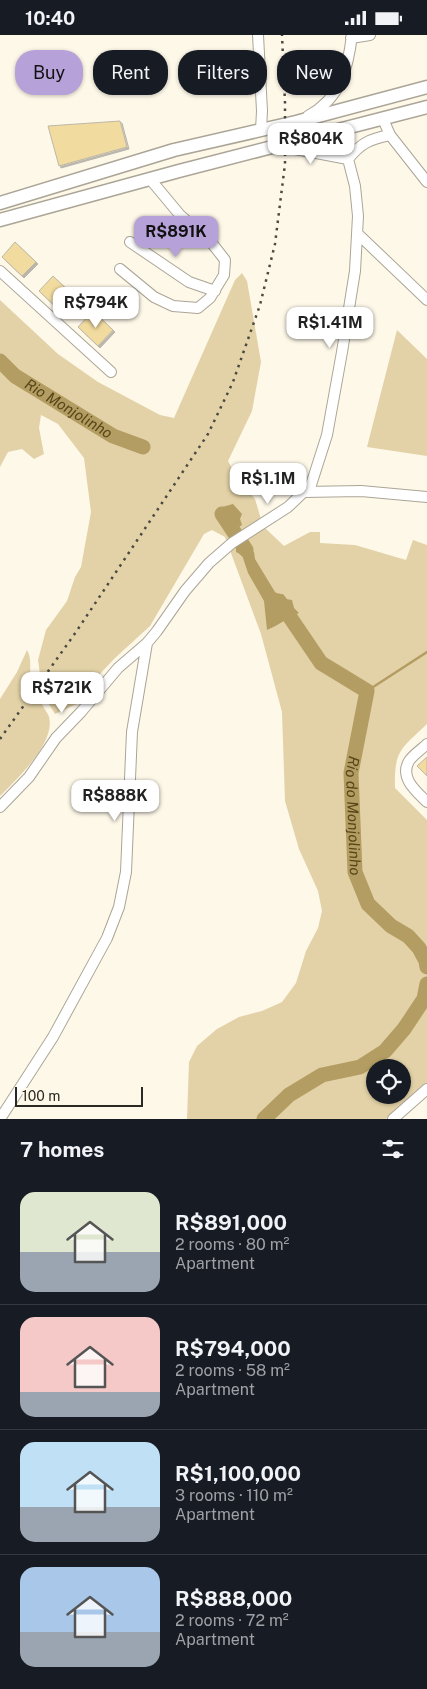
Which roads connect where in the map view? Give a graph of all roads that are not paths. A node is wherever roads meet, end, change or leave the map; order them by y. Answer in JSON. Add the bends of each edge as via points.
{"nodes":[{"id":1,"x":258,"y":35,"type":"edge"},
{"id":2,"x":370,"y":35,"type":"edge"},
{"id":3,"x":351,"y":37,"type":"edge"},
{"id":4,"x":427,"y":87,"type":"edge"},
{"id":5,"x":427,"y":107,"type":"edge"},
{"id":6,"x":382,"y":119,"type":"junction"},
{"id":7,"x":296,"y":122,"type":"junction"},
{"id":8,"x":266,"y":129,"type":"junction"},
{"id":9,"x":390,"y":135,"type":"junction"},
{"id":10,"x":279,"y":146,"type":"junction"},
{"id":11,"x":174,"y":151,"type":"junction"},
{"id":12,"x":145,"y":159,"type":"junction"},
{"id":13,"x":348,"y":159,"type":"junction"},
{"id":14,"x":179,"y":171,"type":"junction"},
{"id":15,"x":150,"y":179,"type":"junction"},
{"id":16,"x":427,"y":182,"type":"edge"},
{"id":17,"x":0,"y":203,"type":"edge"},
{"id":18,"x":0,"y":221,"type":"edge"},
{"id":19,"x":358,"y":234,"type":"junction"},
{"id":20,"x":130,"y":242,"type":"dead end"},
{"id":21,"x":120,"y":269,"type":"dead end"},
{"id":22,"x":0,"y":271,"type":"edge"},
{"id":23,"x":214,"y":291,"type":"junction"},
{"id":24,"x":427,"y":300,"type":"edge"},
{"id":25,"x":111,"y":372,"type":"dead end"},
{"id":26,"x":304,"y":492,"type":"junction"},
{"id":27,"x":427,"y":497,"type":"edge"},
{"id":28,"x":147,"y":643,"type":"junction"},
{"id":29,"x":427,"y":744,"type":"edge"},
{"id":30,"x":427,"y":802,"type":"edge"},
{"id":31,"x":0,"y":807,"type":"edge"},
{"id":32,"x":427,"y":1089,"type":"edge"},
{"id":33,"x":398,"y":1118,"type":"edge"},
{"id":34,"x":0,"y":1119,"type":"edge"}],
"edges":[{"from":1,"to":8,"type":"street"},
{"from":2,"to":3,"type":"street"},
{"from":3,"to":7,"type":"street","via":[[350,56],[332,98],[316,112]]},
{"from":4,"to":7,"type":"main road"},
{"from":5,"to":6,"type":"main road"},
{"from":6,"to":9,"type":"street"},
{"from":6,"to":10,"type":"main road"},
{"from":7,"to":8,"type":"main road"},
{"from":8,"to":11,"type":"main road"},
{"from":9,"to":13,"type":"street","via":[[374,138],[357,147]]},
{"from":9,"to":16,"type":"street"},
{"from":10,"to":13,"type":"street"},
{"from":10,"to":14,"type":"main road"},
{"from":11,"to":12,"type":"main road"},
{"from":11,"to":14,"type":"main road"},
{"from":12,"to":15,"type":"main road"},
{"from":12,"to":17,"type":"main road"},
{"from":13,"to":19,"type":"street","via":[[355,186]]},
{"from":14,"to":15,"type":"main road"},
{"from":15,"to":18,"type":"main road"},
{"from":15,"to":23,"type":"street","via":[[224,259],[224,275]]},
{"from":19,"to":24,"type":"street"},
{"from":19,"to":26,"type":"street","via":[[354,280],[327,435],[311,485]]},
{"from":20,"to":23,"type":"street","via":[[189,282]]},
{"from":21,"to":23,"type":"street","via":[[154,297],[173,306],[198,308]]},
{"from":22,"to":25,"type":"street"},
{"from":26,"to":27,"type":"street","via":[[361,491]]},
{"from":26,"to":28,"type":"street","via":[[209,563],[184,591]]},
{"from":28,"to":31,"type":"street","via":[[118,668],[56,738],[29,777]]},
{"from":28,"to":34,"type":"street","via":[[132,732],[126,872],[119,907],[107,938],[53,1037]]},
{"from":29,"to":30,"type":"street","via":[[407,767],[409,783]]},
{"from":32,"to":33,"type":"street"}]}
